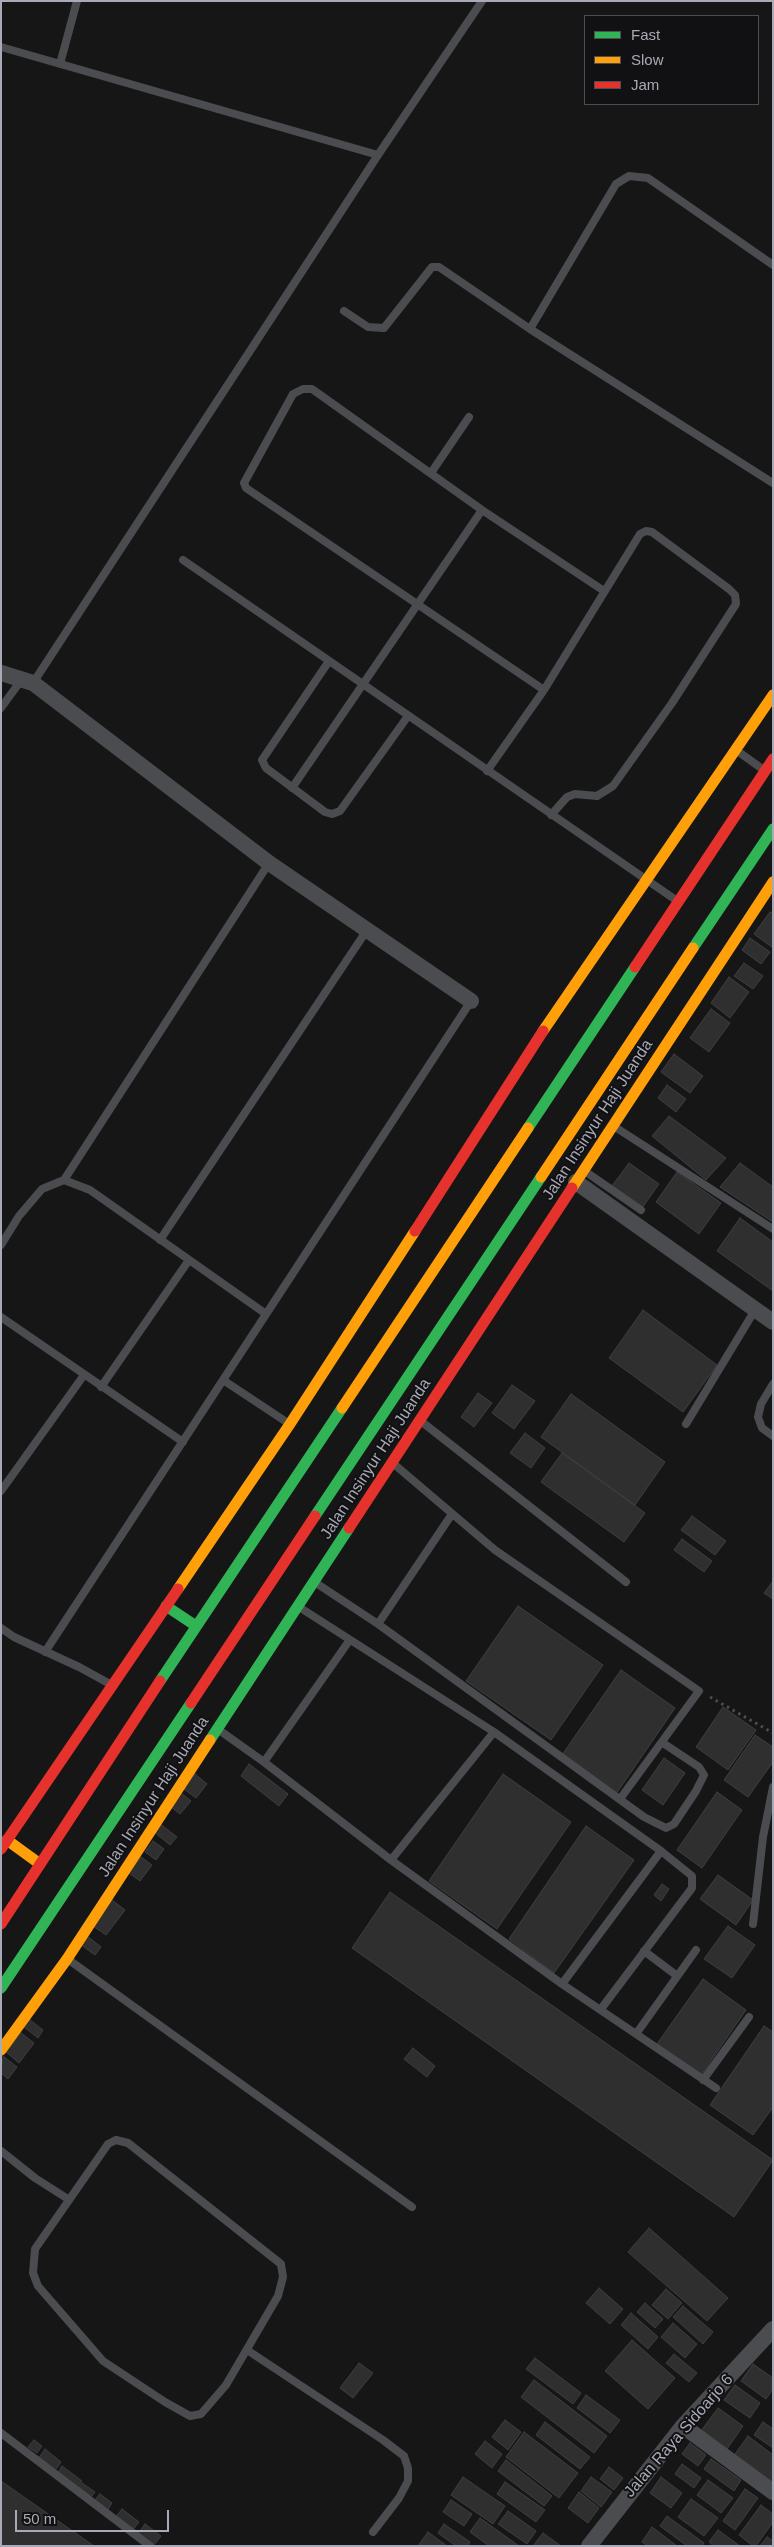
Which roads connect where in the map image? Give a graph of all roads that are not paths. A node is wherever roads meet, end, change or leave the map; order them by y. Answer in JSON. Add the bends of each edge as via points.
{"nodes":[{"id":1,"x":77,"y":1,"type":"edge"},
{"id":2,"x":482,"y":1,"type":"edge"},
{"id":3,"x":1,"y":47,"type":"edge"},
{"id":4,"x":60,"y":64,"type":"junction"},
{"id":5,"x":378,"y":155,"type":"junction"},
{"id":6,"x":773,"y":265,"type":"edge"},
{"id":7,"x":344,"y":311,"type":"dead end"},
{"id":8,"x":530,"y":329,"type":"junction"},
{"id":9,"x":468,"y":416,"type":"dead end"},
{"id":10,"x":431,"y":473,"type":"junction"},
{"id":11,"x":773,"y":483,"type":"edge"},
{"id":12,"x":482,"y":510,"type":"junction"},
{"id":13,"x":184,"y":560,"type":"dead end"},
{"id":14,"x":604,"y":591,"type":"junction"},
{"id":15,"x":418,"y":604,"type":"junction"},
{"id":16,"x":329,"y":661,"type":"junction"},
{"id":17,"x":1,"y":673,"type":"edge"},
{"id":18,"x":27,"y":681,"type":"junction"},
{"id":19,"x":363,"y":684,"type":"junction"},
{"id":20,"x":544,"y":690,"type":"junction"},
{"id":21,"x":773,"y":695,"type":"edge"},
{"id":22,"x":1,"y":708,"type":"edge"},
{"id":23,"x":408,"y":716,"type":"junction"},
{"id":24,"x":734,"y":749,"type":"junction"},
{"id":25,"x":773,"y":759,"type":"edge"},
{"id":26,"x":487,"y":771,"type":"junction"},
{"id":27,"x":765,"y":771,"type":"junction"},
{"id":28,"x":292,"y":788,"type":"junction"},
{"id":29,"x":551,"y":815,"type":"junction"},
{"id":30,"x":773,"y":829,"type":"edge"},
{"id":31,"x":269,"y":863,"type":"junction"},
{"id":32,"x":645,"y":880,"type":"junction"},
{"id":33,"x":773,"y":882,"type":"edge"},
{"id":34,"x":677,"y":901,"type":"junction"},
{"id":35,"x":767,"y":904,"type":"edge"},
{"id":36,"x":367,"y":930,"type":"junction"},
{"id":37,"x":471,"y":1001,"type":"joint"},
{"id":38,"x":613,"y":1126,"type":"junction"},
{"id":39,"x":580,"y":1176,"type":"junction"},
{"id":40,"x":64,"y":1180,"type":"junction"},
{"id":41,"x":641,"y":1210,"type":"dead end"},
{"id":42,"x":773,"y":1229,"type":"edge"},
{"id":43,"x":160,"y":1240,"type":"junction"},
{"id":44,"x":1,"y":1245,"type":"edge"},
{"id":45,"x":189,"y":1260,"type":"junction"},
{"id":46,"x":754,"y":1310,"type":"junction"},
{"id":47,"x":266,"y":1314,"type":"junction"},
{"id":48,"x":1,"y":1317,"type":"edge"},
{"id":49,"x":773,"y":1322,"type":"edge"},
{"id":50,"x":84,"y":1375,"type":"junction"},
{"id":51,"x":223,"y":1380,"type":"junction"},
{"id":52,"x":773,"y":1384,"type":"edge"},
{"id":53,"x":102,"y":1387,"type":"junction"},
{"id":54,"x":420,"y":1420,"type":"junction"},
{"id":55,"x":290,"y":1424,"type":"junction"},
{"id":56,"x":686,"y":1424,"type":"dead end"},
{"id":57,"x":773,"y":1436,"type":"edge"},
{"id":58,"x":183,"y":1442,"type":"junction"},
{"id":59,"x":392,"y":1463,"type":"junction"},
{"id":60,"x":1,"y":1491,"type":"edge"},
{"id":61,"x":452,"y":1514,"type":"junction"},
{"id":62,"x":314,"y":1582,"type":"junction"},
{"id":63,"x":626,"y":1582,"type":"dead end"},
{"id":64,"x":166,"y":1606,"type":"junction"},
{"id":65,"x":298,"y":1606,"type":"junction"},
{"id":66,"x":378,"y":1624,"type":"junction"},
{"id":67,"x":196,"y":1626,"type":"junction"},
{"id":68,"x":1,"y":1628,"type":"edge"},
{"id":69,"x":350,"y":1642,"type":"junction"},
{"id":70,"x":45,"y":1652,"type":"junction"},
{"id":71,"x":112,"y":1685,"type":"junction"},
{"id":72,"x":218,"y":1729,"type":"junction"},
{"id":73,"x":494,"y":1732,"type":"junction"},
{"id":74,"x":663,"y":1743,"type":"junction"},
{"id":75,"x":264,"y":1762,"type":"junction"},
{"id":76,"x":773,"y":1787,"type":"edge"},
{"id":77,"x":620,"y":1799,"type":"junction"},
{"id":78,"x":3,"y":1842,"type":"edge"},
{"id":79,"x":661,"y":1851,"type":"junction"},
{"id":80,"x":391,"y":1860,"type":"junction"},
{"id":81,"x":40,"y":1864,"type":"junction"},
{"id":82,"x":1,"y":1924,"type":"edge"},
{"id":83,"x":753,"y":1924,"type":"dead end"},
{"id":84,"x":696,"y":1950,"type":"dead end"},
{"id":85,"x":644,"y":1951,"type":"junction"},
{"id":86,"x":67,"y":1959,"type":"junction"},
{"id":87,"x":676,"y":1975,"type":"junction"},
{"id":88,"x":562,"y":1984,"type":"junction"},
{"id":89,"x":1,"y":1988,"type":"edge"},
{"id":90,"x":601,"y":2009,"type":"junction"},
{"id":91,"x":749,"y":2017,"type":"dead end"},
{"id":92,"x":636,"y":2034,"type":"junction"},
{"id":93,"x":1,"y":2050,"type":"edge"},
{"id":94,"x":703,"y":2080,"type":"junction"},
{"id":95,"x":716,"y":2088,"type":"dead end"},
{"id":96,"x":1,"y":2152,"type":"edge"},
{"id":97,"x":68,"y":2199,"type":"junction"},
{"id":98,"x":412,"y":2207,"type":"dead end"},
{"id":99,"x":773,"y":2329,"type":"edge"},
{"id":100,"x":247,"y":2350,"type":"junction"},
{"id":101,"x":683,"y":2426,"type":"junction"},
{"id":102,"x":1,"y":2433,"type":"edge"},
{"id":103,"x":773,"y":2492,"type":"edge"},
{"id":104,"x":373,"y":2532,"type":"dead end"},
{"id":105,"x":150,"y":2546,"type":"edge"},
{"id":106,"x":589,"y":2546,"type":"edge"}],
"edges":[{"from":1,"to":4,"type":"lane"},
{"from":2,"to":5,"type":"lane"},
{"from":3,"to":4,"type":"lane"},
{"from":4,"to":5,"type":"lane"},
{"from":5,"to":18,"type":"lane"},
{"from":6,"to":8,"type":"lane","via":[[648,178],[629,176],[616,184]]},
{"from":7,"to":8,"type":"lane","via":[[368,327],[384,328],[432,267],[439,267]]},
{"from":8,"to":11,"type":"lane"},
{"from":9,"to":10,"type":"lane"},
{"from":10,"to":12,"type":"lane"},
{"from":10,"to":15,"type":"lane","via":[[312,389],[303,389],[292,394],[244,483],[246,488]]},
{"from":12,"to":14,"type":"lane"},
{"from":12,"to":15,"type":"lane"},
{"from":13,"to":16,"type":"lane"},
{"from":14,"to":20,"type":"lane"},
{"from":14,"to":29,"type":"lane","via":[[640,534],[646,531],[652,532],[729,589],[735,595],[736,604],[613,786],[597,796],[575,794],[567,797]]},
{"from":15,"to":19,"type":"lane"},
{"from":15,"to":20,"type":"lane"},
{"from":16,"to":19,"type":"lane"},
{"from":16,"to":28,"type":"lane","via":[[262,760],[266,768]]},
{"from":17,"to":18,"type":"street"},
{"from":18,"to":22,"type":"lane"},
{"from":18,"to":31,"type":"street"},
{"from":19,"to":23,"type":"lane"},
{"from":19,"to":28,"type":"lane"},
{"from":20,"to":26,"type":"lane"},
{"from":21,"to":24,"type":"main road"},
{"from":23,"to":26,"type":"lane"},
{"from":23,"to":28,"type":"lane","via":[[340,811],[325,812]]},
{"from":24,"to":27,"type":"lane"},
{"from":24,"to":32,"type":"main road"},
{"from":25,"to":27,"type":"main road"},
{"from":26,"to":29,"type":"lane"},
{"from":27,"to":34,"type":"main road"},
{"from":29,"to":32,"type":"lane"},
{"from":30,"to":89,"type":"main road","name":"Jalan Insinyur Haji Juanda"},
{"from":31,"to":36,"type":"street"},
{"from":31,"to":40,"type":"lane"},
{"from":32,"to":34,"type":"lane"},
{"from":32,"to":55,"type":"main road"},
{"from":33,"to":35,"type":"main road","name":"Jalan Insinyur Haji Juanda"},
{"from":34,"to":67,"type":"main road"},
{"from":35,"to":38,"type":"main road","name":"Jalan Insinyur Haji Juanda"},
{"from":36,"to":37,"type":"street"},
{"from":36,"to":43,"type":"lane"},
{"from":37,"to":47,"type":"lane"},
{"from":38,"to":39,"type":"main road","name":"Jalan Insinyur Haji Juanda"},
{"from":38,"to":42,"type":"lane"},
{"from":39,"to":41,"type":"lane"},
{"from":39,"to":46,"type":"street"},
{"from":39,"to":54,"type":"main road","name":"Jalan Insinyur Haji Juanda"},
{"from":40,"to":43,"type":"lane","via":[[90,1190]]},
{"from":40,"to":44,"type":"lane","via":[[42,1189],[19,1216]]},
{"from":43,"to":45,"type":"lane"},
{"from":45,"to":47,"type":"lane"},
{"from":45,"to":53,"type":"lane"},
{"from":46,"to":49,"type":"street"},
{"from":46,"to":56,"type":"lane"},
{"from":47,"to":51,"type":"lane"},
{"from":48,"to":50,"type":"lane"},
{"from":50,"to":53,"type":"lane"},
{"from":50,"to":60,"type":"lane"},
{"from":51,"to":55,"type":"lane"},
{"from":51,"to":58,"type":"lane"},
{"from":52,"to":57,"type":"lane","via":[[758,1416],[762,1428]]},
{"from":53,"to":58,"type":"lane"},
{"from":54,"to":59,"type":"main road","name":"Jalan Insinyur Haji Juanda"},
{"from":54,"to":63,"type":"lane"},
{"from":55,"to":64,"type":"main road"},
{"from":58,"to":70,"type":"lane"},
{"from":59,"to":61,"type":"lane"},
{"from":59,"to":62,"type":"main road","name":"Jalan Insinyur Haji Juanda"},
{"from":61,"to":66,"type":"lane"},
{"from":61,"to":74,"type":"lane","via":[[494,1550],[699,1691]]},
{"from":62,"to":65,"type":"main road","name":"Jalan Insinyur Haji Juanda"},
{"from":62,"to":66,"type":"lane"},
{"from":64,"to":67,"type":"main road"},
{"from":64,"to":71,"type":"main road"},
{"from":65,"to":69,"type":"lane"},
{"from":65,"to":72,"type":"main road","name":"Jalan Insinyur Haji Juanda"},
{"from":66,"to":77,"type":"lane"},
{"from":67,"to":81,"type":"main road"},
{"from":68,"to":70,"type":"lane"},
{"from":69,"to":73,"type":"lane"},
{"from":69,"to":75,"type":"lane"},
{"from":70,"to":71,"type":"lane"},
{"from":71,"to":78,"type":"main road"},
{"from":72,"to":75,"type":"lane"},
{"from":72,"to":86,"type":"main road","name":"Jalan Insinyur Haji Juanda"},
{"from":73,"to":79,"type":"lane"},
{"from":73,"to":80,"type":"lane"},
{"from":74,"to":77,"type":"lane"},
{"from":74,"to":77,"type":"lane","via":[[703,1773],[696,1791],[674,1824],[669,1828],[660,1827]]},
{"from":75,"to":80,"type":"lane"},
{"from":76,"to":83,"type":"lane","via":[[763,1837]]},
{"from":78,"to":81,"type":"main road"},
{"from":79,"to":85,"type":"lane","via":[[692,1876],[693,1884]]},
{"from":79,"to":88,"type":"lane"},
{"from":80,"to":88,"type":"lane"},
{"from":81,"to":82,"type":"main road"},
{"from":84,"to":87,"type":"lane"},
{"from":85,"to":87,"type":"lane"},
{"from":85,"to":90,"type":"lane"},
{"from":86,"to":93,"type":"main road","name":"Jalan Insinyur Haji Juanda"},
{"from":86,"to":98,"type":"lane"},
{"from":87,"to":92,"type":"lane"},
{"from":88,"to":90,"type":"lane"},
{"from":90,"to":92,"type":"lane"},
{"from":91,"to":94,"type":"lane"},
{"from":92,"to":94,"type":"lane"},
{"from":94,"to":95,"type":"lane"},
{"from":96,"to":97,"type":"lane"},
{"from":97,"to":100,"type":"lane","via":[[108,2144],[116,2140],[128,2143],[281,2264],[283,2277],[278,2296]]},
{"from":97,"to":100,"type":"lane","via":[[34,2249],[33,2272],[38,2286],[103,2361],[190,2416],[200,2414],[210,2404]]},
{"from":99,"to":101,"type":"street","name":"Jalan Raya Sidoarjo 6"},
{"from":100,"to":104,"type":"lane","via":[[404,2456],[408,2481]]},
{"from":101,"to":103,"type":"street"},
{"from":101,"to":106,"type":"street","name":"Jalan Raya Sidoarjo 6"},
{"from":102,"to":105,"type":"lane"}]}
